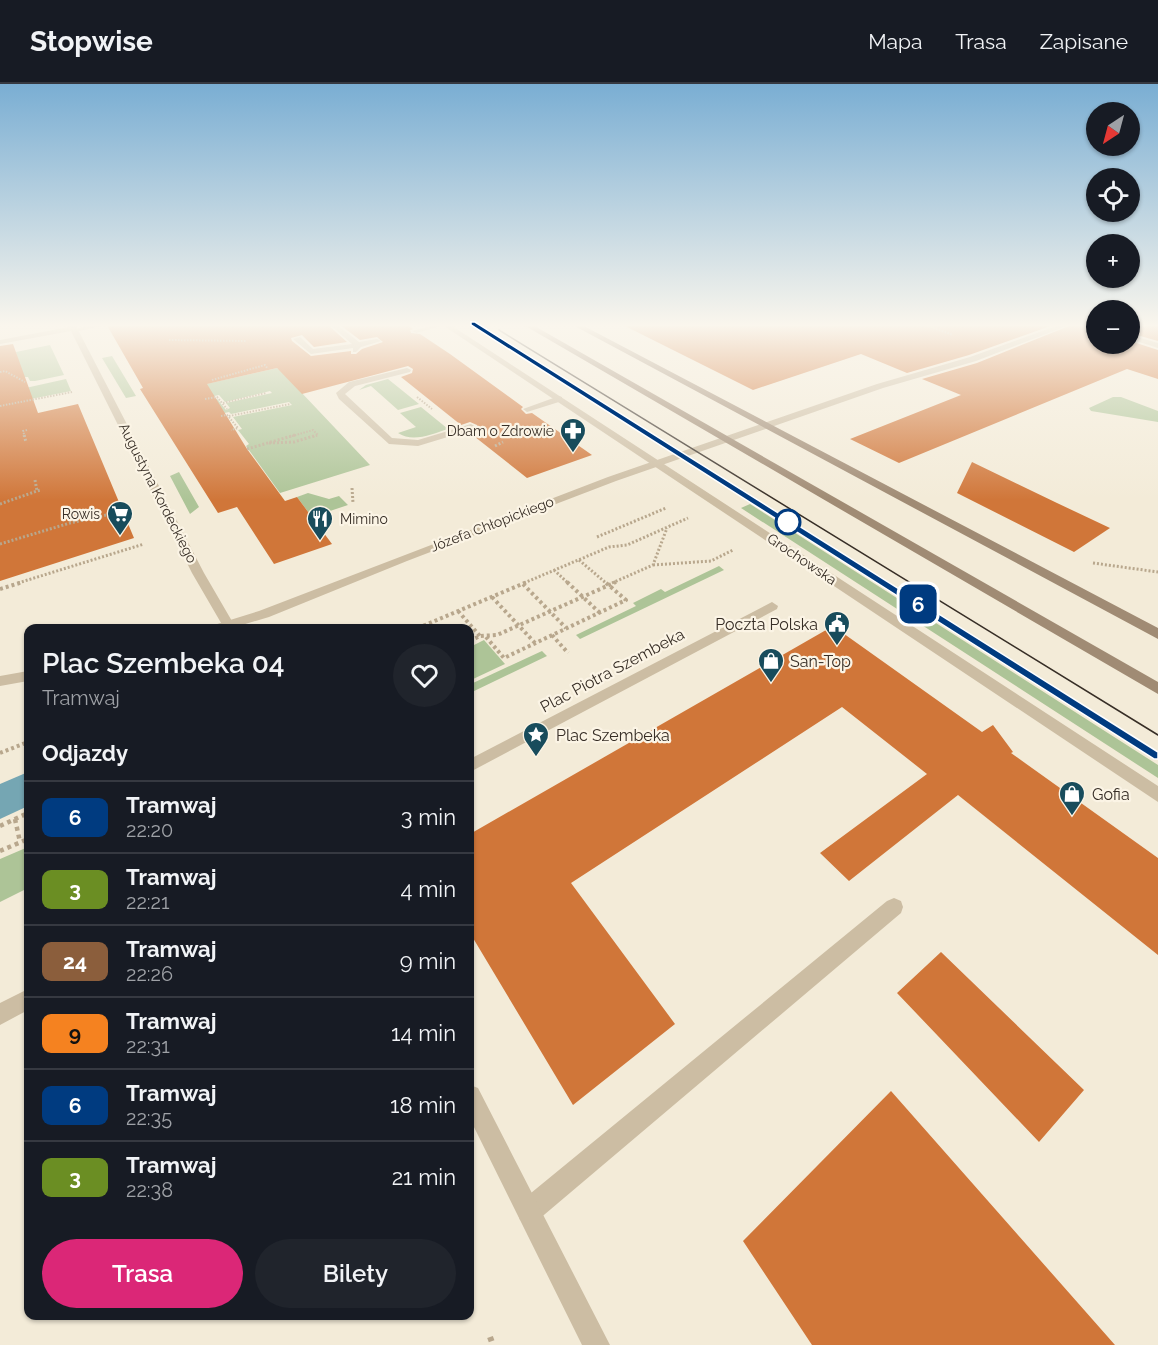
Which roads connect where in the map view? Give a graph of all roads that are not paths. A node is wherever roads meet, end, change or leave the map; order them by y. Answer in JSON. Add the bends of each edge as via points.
{"nodes":[{"id":1,"x":102,"y":383,"type":"edge"},
{"id":2,"x":357,"y":383,"type":"edge"},
{"id":3,"x":535,"y":383,"type":"edge"},
{"id":4,"x":629,"y":383,"type":"edge"},
{"id":5,"x":685,"y":383,"type":"edge"},
{"id":6,"x":890,"y":383,"type":"edge"},
{"id":7,"x":560,"y":399,"type":"junction"},
{"id":8,"x":527,"y":410,"type":"dead end"},
{"id":9,"x":471,"y":427,"type":"dead end"},
{"id":10,"x":767,"y":427,"type":"junction"},
{"id":11,"x":727,"y":439,"type":"junction"},
{"id":12,"x":656,"y":463,"type":"junction"},
{"id":13,"x":772,"y":606,"type":"dead end"},
{"id":14,"x":224,"y":624,"type":"edge"},
{"id":15,"x":237,"y":624,"type":"edge"},
{"id":16,"x":1158,"y":634,"type":"edge"},
{"id":17,"x":24,"y":677,"type":"edge"},
{"id":18,"x":0,"y":681,"type":"edge"},
{"id":19,"x":1158,"y":688,"type":"edge"},
{"id":20,"x":474,"y":764,"type":"edge"},
{"id":21,"x":1158,"y":795,"type":"edge"},
{"id":22,"x":894,"y":907,"type":"dead end"},
{"id":23,"x":24,"y":1001,"type":"edge"},
{"id":24,"x":0,"y":1015,"type":"edge"},
{"id":25,"x":474,"y":1104,"type":"edge"},
{"id":26,"x":529,"y":1211,"type":"junction"},
{"id":27,"x":596,"y":1345,"type":"edge"}],
"edges":[{"from":1,"to":14,"type":"street","name":"Augustyna Kordeckiego"},
{"from":2,"to":9,"type":"street","via":[[340,393],[342,397],[389,441],[418,443]]},
{"from":3,"to":7,"type":"street","name":"Grochowska"},
{"from":4,"to":11,"type":"main road"},
{"from":5,"to":10,"type":"main road"},
{"from":6,"to":10,"type":"street","name":"Józefa Chłopickiego"},
{"from":7,"to":8,"type":"street"},
{"from":7,"to":12,"type":"street","name":"Grochowska"},
{"from":10,"to":11,"type":"street","name":"Józefa Chłopickiego"},
{"from":10,"to":16,"type":"main road"},
{"from":11,"to":12,"type":"street","name":"Józefa Chłopickiego"},
{"from":11,"to":19,"type":"main road"},
{"from":12,"to":15,"type":"street","name":"Józefa Chłopickiego"},
{"from":12,"to":21,"type":"street","name":"Grochowska"},
{"from":13,"to":20,"type":"street","name":"Plac Piotra Szembeka"},
{"from":17,"to":18,"type":"street"},
{"from":22,"to":26,"type":"street"},
{"from":23,"to":24,"type":"street"},
{"from":25,"to":26,"type":"street"},
{"from":26,"to":27,"type":"street"}]}
